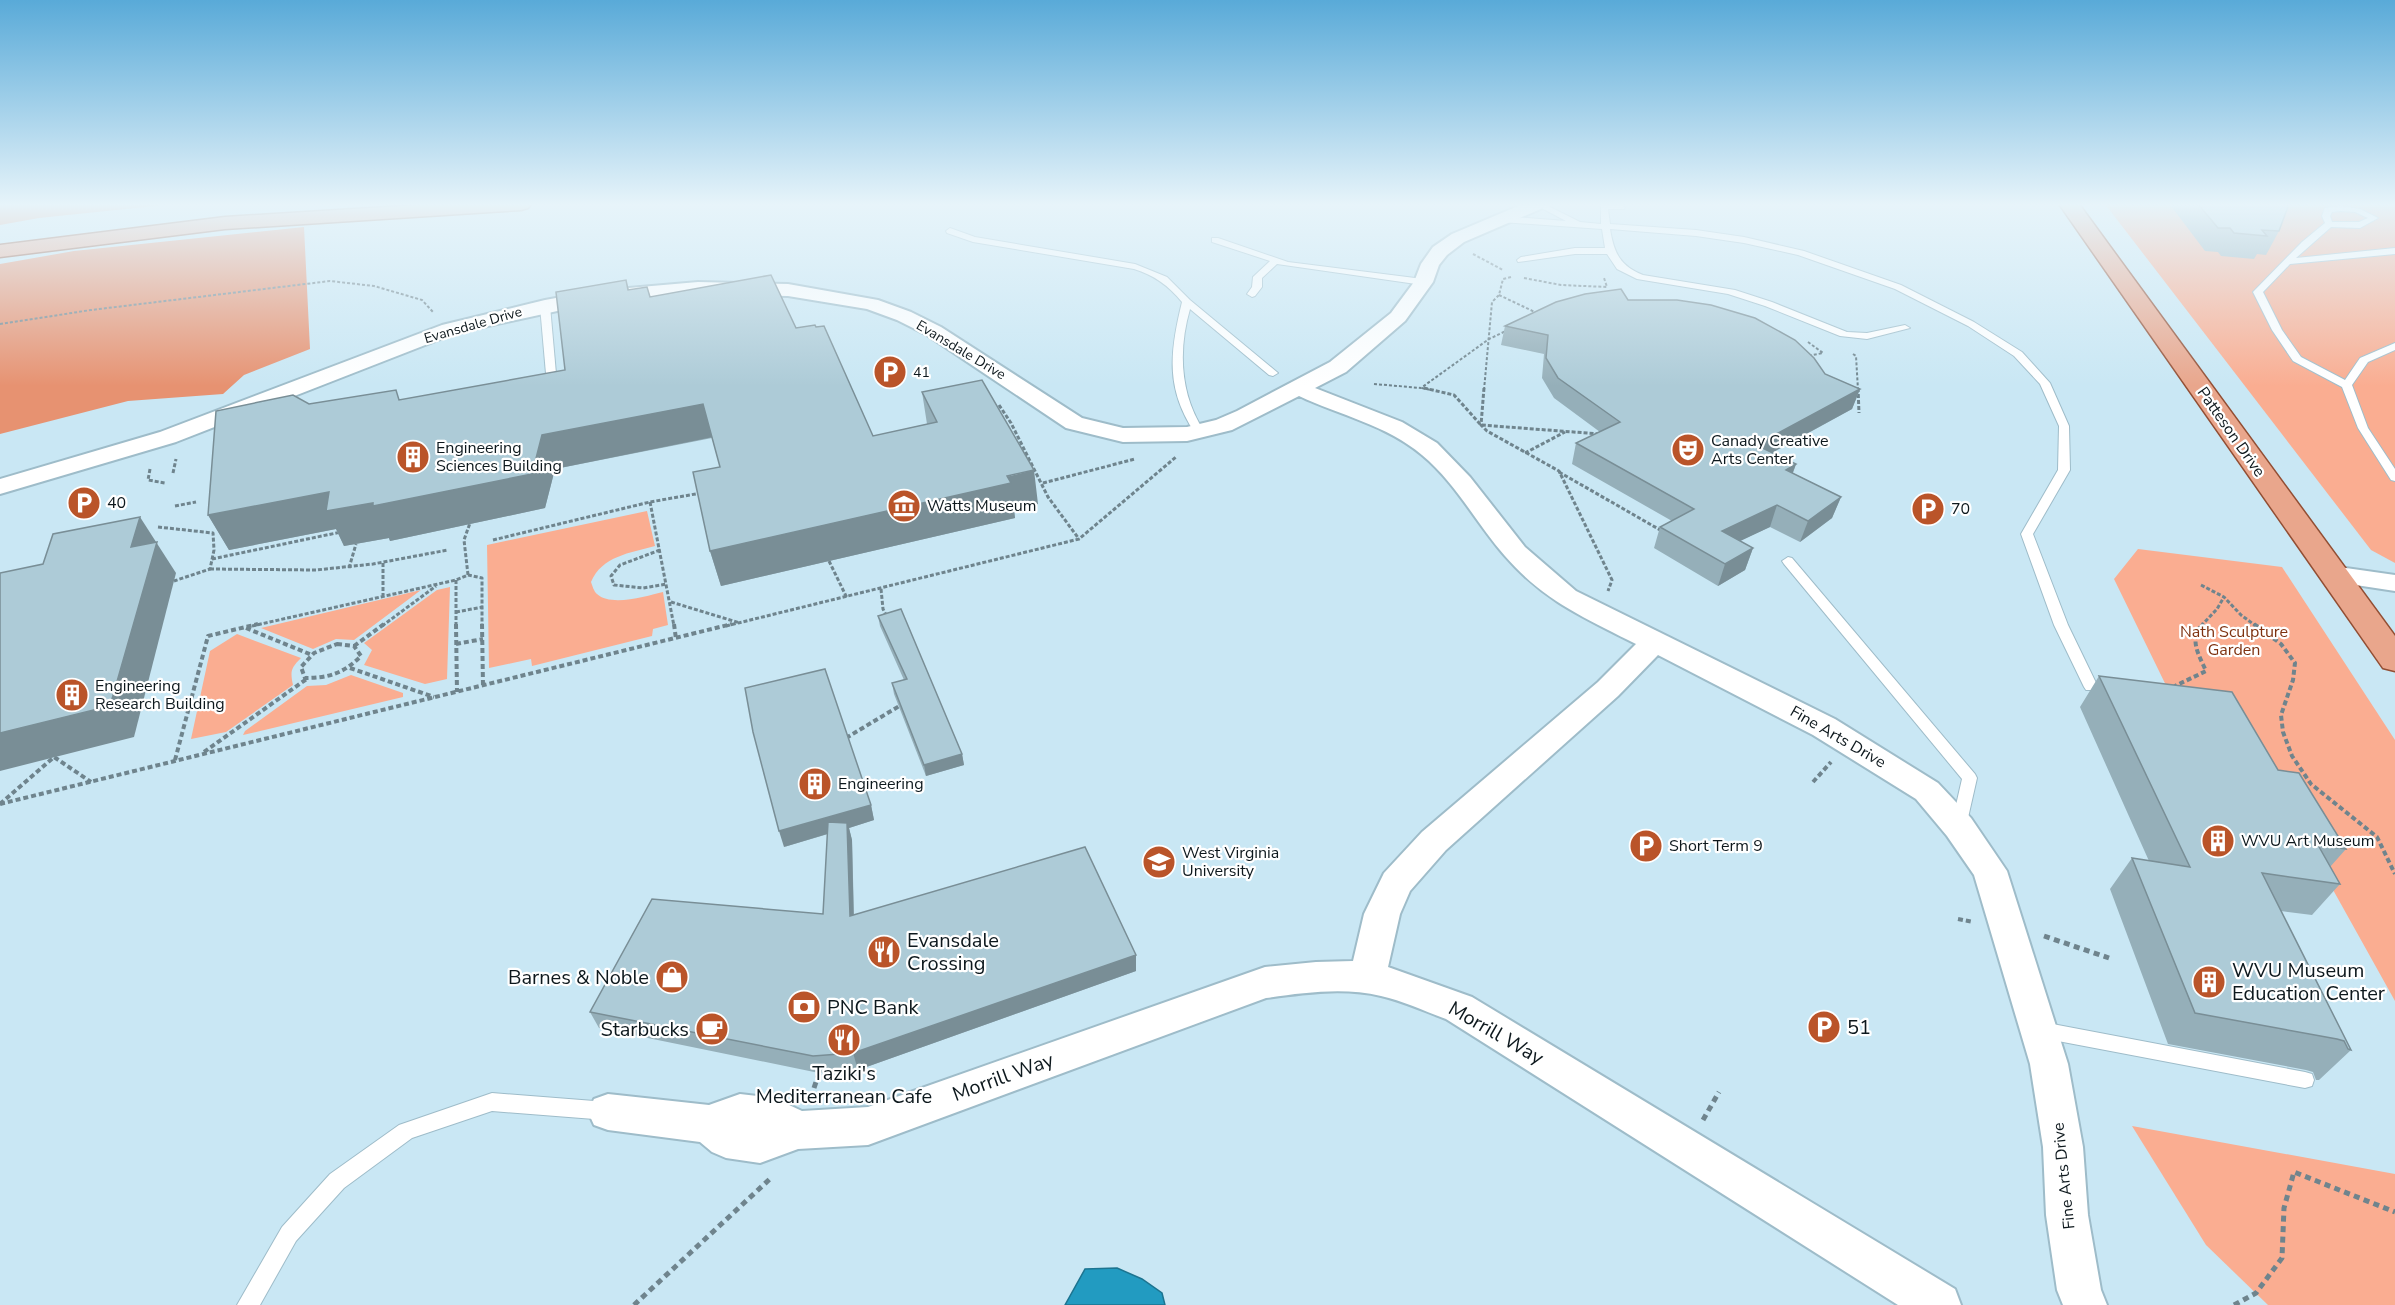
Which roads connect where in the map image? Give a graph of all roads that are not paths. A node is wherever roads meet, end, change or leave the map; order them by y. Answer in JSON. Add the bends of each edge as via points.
{"nodes":[{"id":1,"x":1115,"y":265,"type":"edge"},
{"id":2,"x":1271,"y":265,"type":"edge"},
{"id":3,"x":1296,"y":265,"type":"edge"},
{"id":4,"x":1430,"y":265,"type":"edge"},
{"id":5,"x":1618,"y":265,"type":"edge"},
{"id":6,"x":1834,"y":265,"type":"edge"},
{"id":7,"x":2112,"y":265,"type":"edge"},
{"id":8,"x":2284,"y":265,"type":"edge"},
{"id":9,"x":1423,"y":282,"type":"junction"},
{"id":10,"x":1252,"y":294,"type":"dead end"},
{"id":11,"x":1186,"y":302,"type":"junction"},
{"id":12,"x":545,"y":306,"type":"junction"},
{"id":13,"x":1905,"y":328,"type":"dead end"},
{"id":14,"x":2395,"y":346,"type":"edge"},
{"id":15,"x":1286,"y":381,"type":"junction"},
{"id":16,"x":552,"y":385,"type":"edge"},
{"id":17,"x":2347,"y":385,"type":"junction"},
{"id":18,"x":1199,"y":431,"type":"junction"},
{"id":19,"x":2395,"y":478,"type":"edge"},
{"id":20,"x":0,"y":487,"type":"edge"},
{"id":21,"x":1788,"y":561,"type":"dead end"},
{"id":22,"x":2332,"y":574,"type":"junction"},
{"id":23,"x":2395,"y":583,"type":"edge"},
{"id":24,"x":1655,"y":642,"type":"junction"},
{"id":25,"x":2395,"y":660,"type":"edge"},
{"id":26,"x":2091,"y":687,"type":"dead end"},
{"id":27,"x":1959,"y":827,"type":"junction"},
{"id":28,"x":1367,"y":978,"type":"junction"},
{"id":29,"x":2037,"y":1029,"type":"junction"},
{"id":30,"x":2305,"y":1080,"type":"dead end"},
{"id":31,"x":608,"y":1112,"type":"joint"},
{"id":32,"x":248,"y":1305,"type":"edge"},
{"id":33,"x":1939,"y":1305,"type":"edge"},
{"id":34,"x":2085,"y":1305,"type":"edge"}],
"edges":[{"from":1,"to":11,"type":"lane","via":[[1153,272],[1174,285]]},
{"from":2,"to":10,"type":"lane","via":[[1258,277]]},
{"from":3,"to":9,"type":"lane"},
{"from":4,"to":9,"type":"street","name":"Evansdale Drive"},
{"from":5,"to":13,"type":"lane","via":[[1638,277],[1723,290],[1781,308],[1839,333],[1856,336]]},
{"from":6,"to":26,"type":"lane","via":[[1898,287],[1971,324],[2018,354],[2045,383],[2064,426],[2064,470],[2027,534],[2061,625]]},
{"from":7,"to":22,"type":"main road","name":"Patteson Drive"},
{"from":8,"to":17,"type":"lane","via":[[2258,292],[2277,330],[2297,359]]},
{"from":9,"to":15,"type":"street","name":"Evansdale Drive","via":[[1398,317],[1338,367]]},
{"from":11,"to":15,"type":"lane"},
{"from":11,"to":18,"type":"lane","via":[[1179,333],[1178,371],[1184,407]]},
{"from":12,"to":16,"type":"lane"},
{"from":12,"to":18,"type":"street","name":"Evansdale Drive","via":[[594,297],[698,288],[788,290],[833,296],[904,316],[1074,423],[1123,435]]},
{"from":12,"to":20,"type":"street","name":"Evansdale Drive","via":[[449,329],[259,406]]},
{"from":14,"to":17,"type":"lane","via":[[2364,360]]},
{"from":15,"to":18,"type":"street","name":"Evansdale Drive","via":[[1245,416]]},
{"from":15,"to":24,"type":"street","name":"Fine Arts Drive","via":[[1416,439],[1444,461],[1509,545],[1540,578],[1566,597]]},
{"from":17,"to":19,"type":"lane","via":[[2363,428]]},
{"from":21,"to":27,"type":"lane","via":[[1970,778]]},
{"from":22,"to":23,"type":"street"},
{"from":22,"to":25,"type":"main road","name":"Patteson Drive"},
{"from":24,"to":27,"type":"street","name":"Fine Arts Drive","via":[[1824,727],[1885,763],[1927,791]]},
{"from":24,"to":28,"type":"street","via":[[1608,689],[1434,841],[1396,883],[1382,914]]},
{"from":27,"to":29,"type":"street","name":"Fine Arts Drive","via":[[1990,871]]},
{"from":28,"to":31,"type":"street","name":"Morrill Way","via":[[1310,976],[1265,983],[868,1126],[798,1130],[760,1144],[726,1139],[709,1124]]},
{"from":28,"to":33,"type":"street","name":"Morrill Way","via":[[1459,1008]]},
{"from":29,"to":30,"type":"lane"},
{"from":29,"to":34,"type":"street","name":"Fine Arts Drive","via":[[2049,1064],[2063,1147],[2067,1215]]},
{"from":31,"to":32,"type":"lane","via":[[492,1102],[406,1131],[338,1181],[297,1225]]}]}
